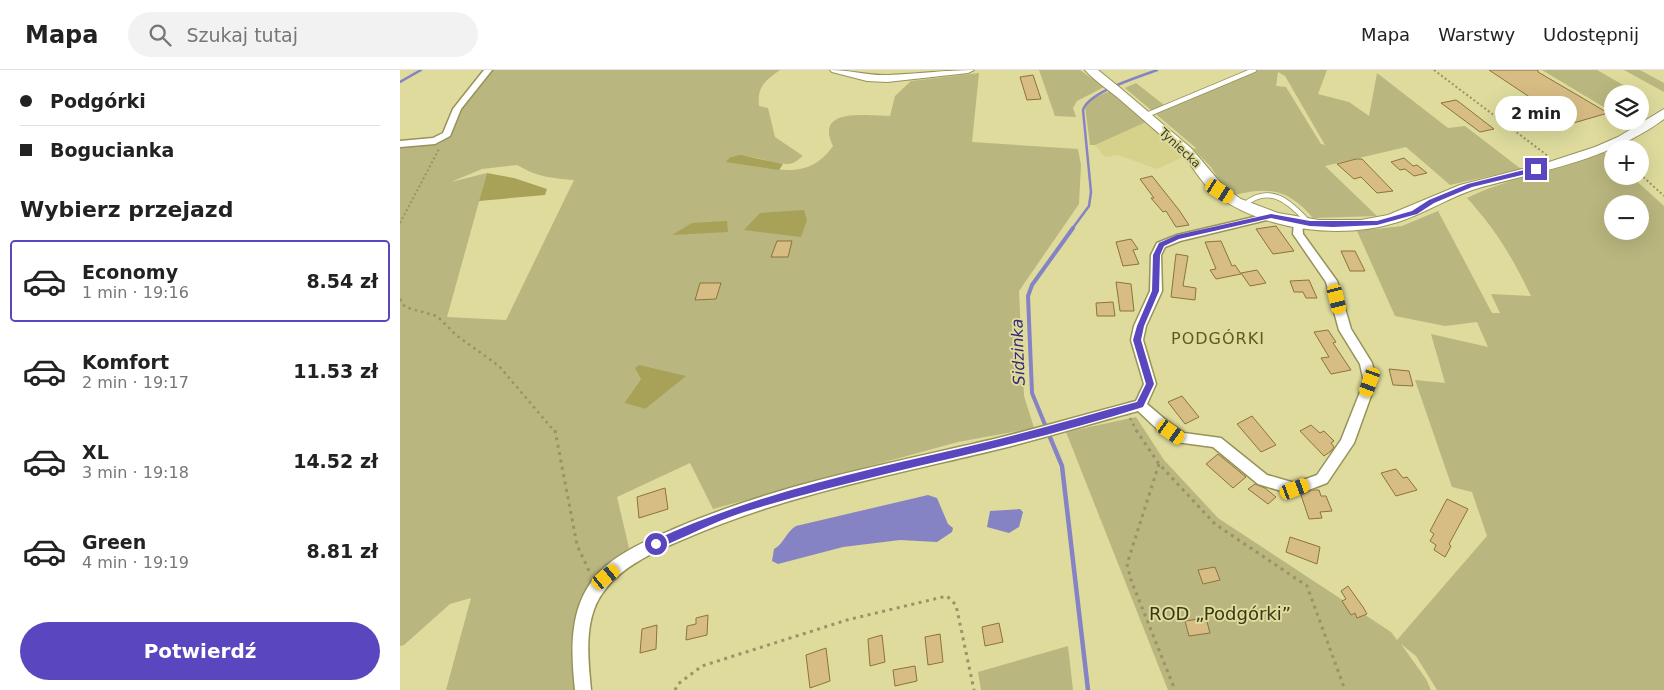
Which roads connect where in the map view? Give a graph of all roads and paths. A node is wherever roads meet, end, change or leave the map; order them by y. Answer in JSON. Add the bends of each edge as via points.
{"nodes":[{"id":1,"x":488,"y":70,"type":"edge"},
{"id":2,"x":836,"y":70,"type":"edge"},
{"id":3,"x":968,"y":70,"type":"edge"},
{"id":4,"x":1091,"y":70,"type":"edge"},
{"id":5,"x":1254,"y":70,"type":"edge"},
{"id":6,"x":1434,"y":70,"type":"edge"},
{"id":7,"x":1664,"y":113,"type":"edge"},
{"id":8,"x":1144,"y":116,"type":"junction"},
{"id":9,"x":447,"y":134,"type":"junction"},
{"id":10,"x":400,"y":144,"type":"edge"},
{"id":11,"x":1553,"y":164,"type":"junction"},
{"id":12,"x":1649,"y":182,"type":"edge"},
{"id":13,"x":1664,"y":196,"type":"edge"},
{"id":14,"x":1244,"y":205,"type":"junction"},
{"id":15,"x":1271,"y":216,"type":"junction"},
{"id":16,"x":400,"y":223,"type":"edge"},
{"id":17,"x":1304,"y":223,"type":"junction"},
{"id":18,"x":400,"y":299,"type":"edge"},
{"id":19,"x":1140,"y":404,"type":"junction"},
{"id":20,"x":1130,"y":418,"type":"dead end"},
{"id":21,"x":1158,"y":464,"type":"junction"},
{"id":22,"x":597,"y":588,"type":"junction"},
{"id":23,"x":583,"y":690,"type":"edge"},
{"id":24,"x":675,"y":690,"type":"edge"},
{"id":25,"x":974,"y":690,"type":"edge"},
{"id":26,"x":1176,"y":690,"type":"edge"},
{"id":27,"x":1346,"y":690,"type":"edge"}],
"edges":[{"from":1,"to":9,"type":"street","via":[[458,109]]},
{"from":2,"to":3,"type":"street","via":[[887,80]]},
{"from":4,"to":8,"type":"street","name":"Tyniecka"},
{"from":5,"to":8,"type":"lane"},
{"from":6,"to":11,"type":"path","via":[[1546,152]]},
{"from":7,"to":11,"type":"street","name":"Tyniecka","via":[[1628,137],[1579,158]]},
{"from":8,"to":14,"type":"street","name":"Tyniecka","via":[[1187,152],[1220,191]]},
{"from":9,"to":10,"type":"street","via":[[435,141]]},
{"from":9,"to":16,"type":"path"},
{"from":11,"to":17,"type":"street","name":"Tyniecka","via":[[1470,186],[1395,219],[1333,225]]},
{"from":12,"to":13,"type":"path"},
{"from":14,"to":15,"type":"street","name":"Tyniecka"},
{"from":14,"to":17,"type":"lane","via":[[1253,197],[1272,195],[1293,204]]},
{"from":15,"to":17,"type":"street","name":"Tyniecka"},
{"from":15,"to":19,"type":"street","via":[[1177,238],[1161,245],[1156,255],[1156,291],[1137,340],[1150,384]]},
{"from":17,"to":19,"type":"street","via":[[1298,234],[1330,281],[1345,330],[1366,363],[1370,382],[1347,443],[1322,479],[1295,489],[1263,480],[1216,442],[1181,438]]},
{"from":18,"to":22,"type":"path","via":[[405,307],[437,316],[499,366],[556,431],[577,545]]},
{"from":19,"to":22,"type":"street","via":[[742,508],[643,551],[612,572]]},
{"from":20,"to":21,"type":"path"},
{"from":21,"to":26,"type":"path","via":[[1127,564]]},
{"from":21,"to":27,"type":"path","via":[[1215,524],[1307,586]]},
{"from":22,"to":23,"type":"street","via":[[584,616],[581,632]]},
{"from":24,"to":25,"type":"path","via":[[702,666],[847,620],[947,596],[956,605]]}]}
